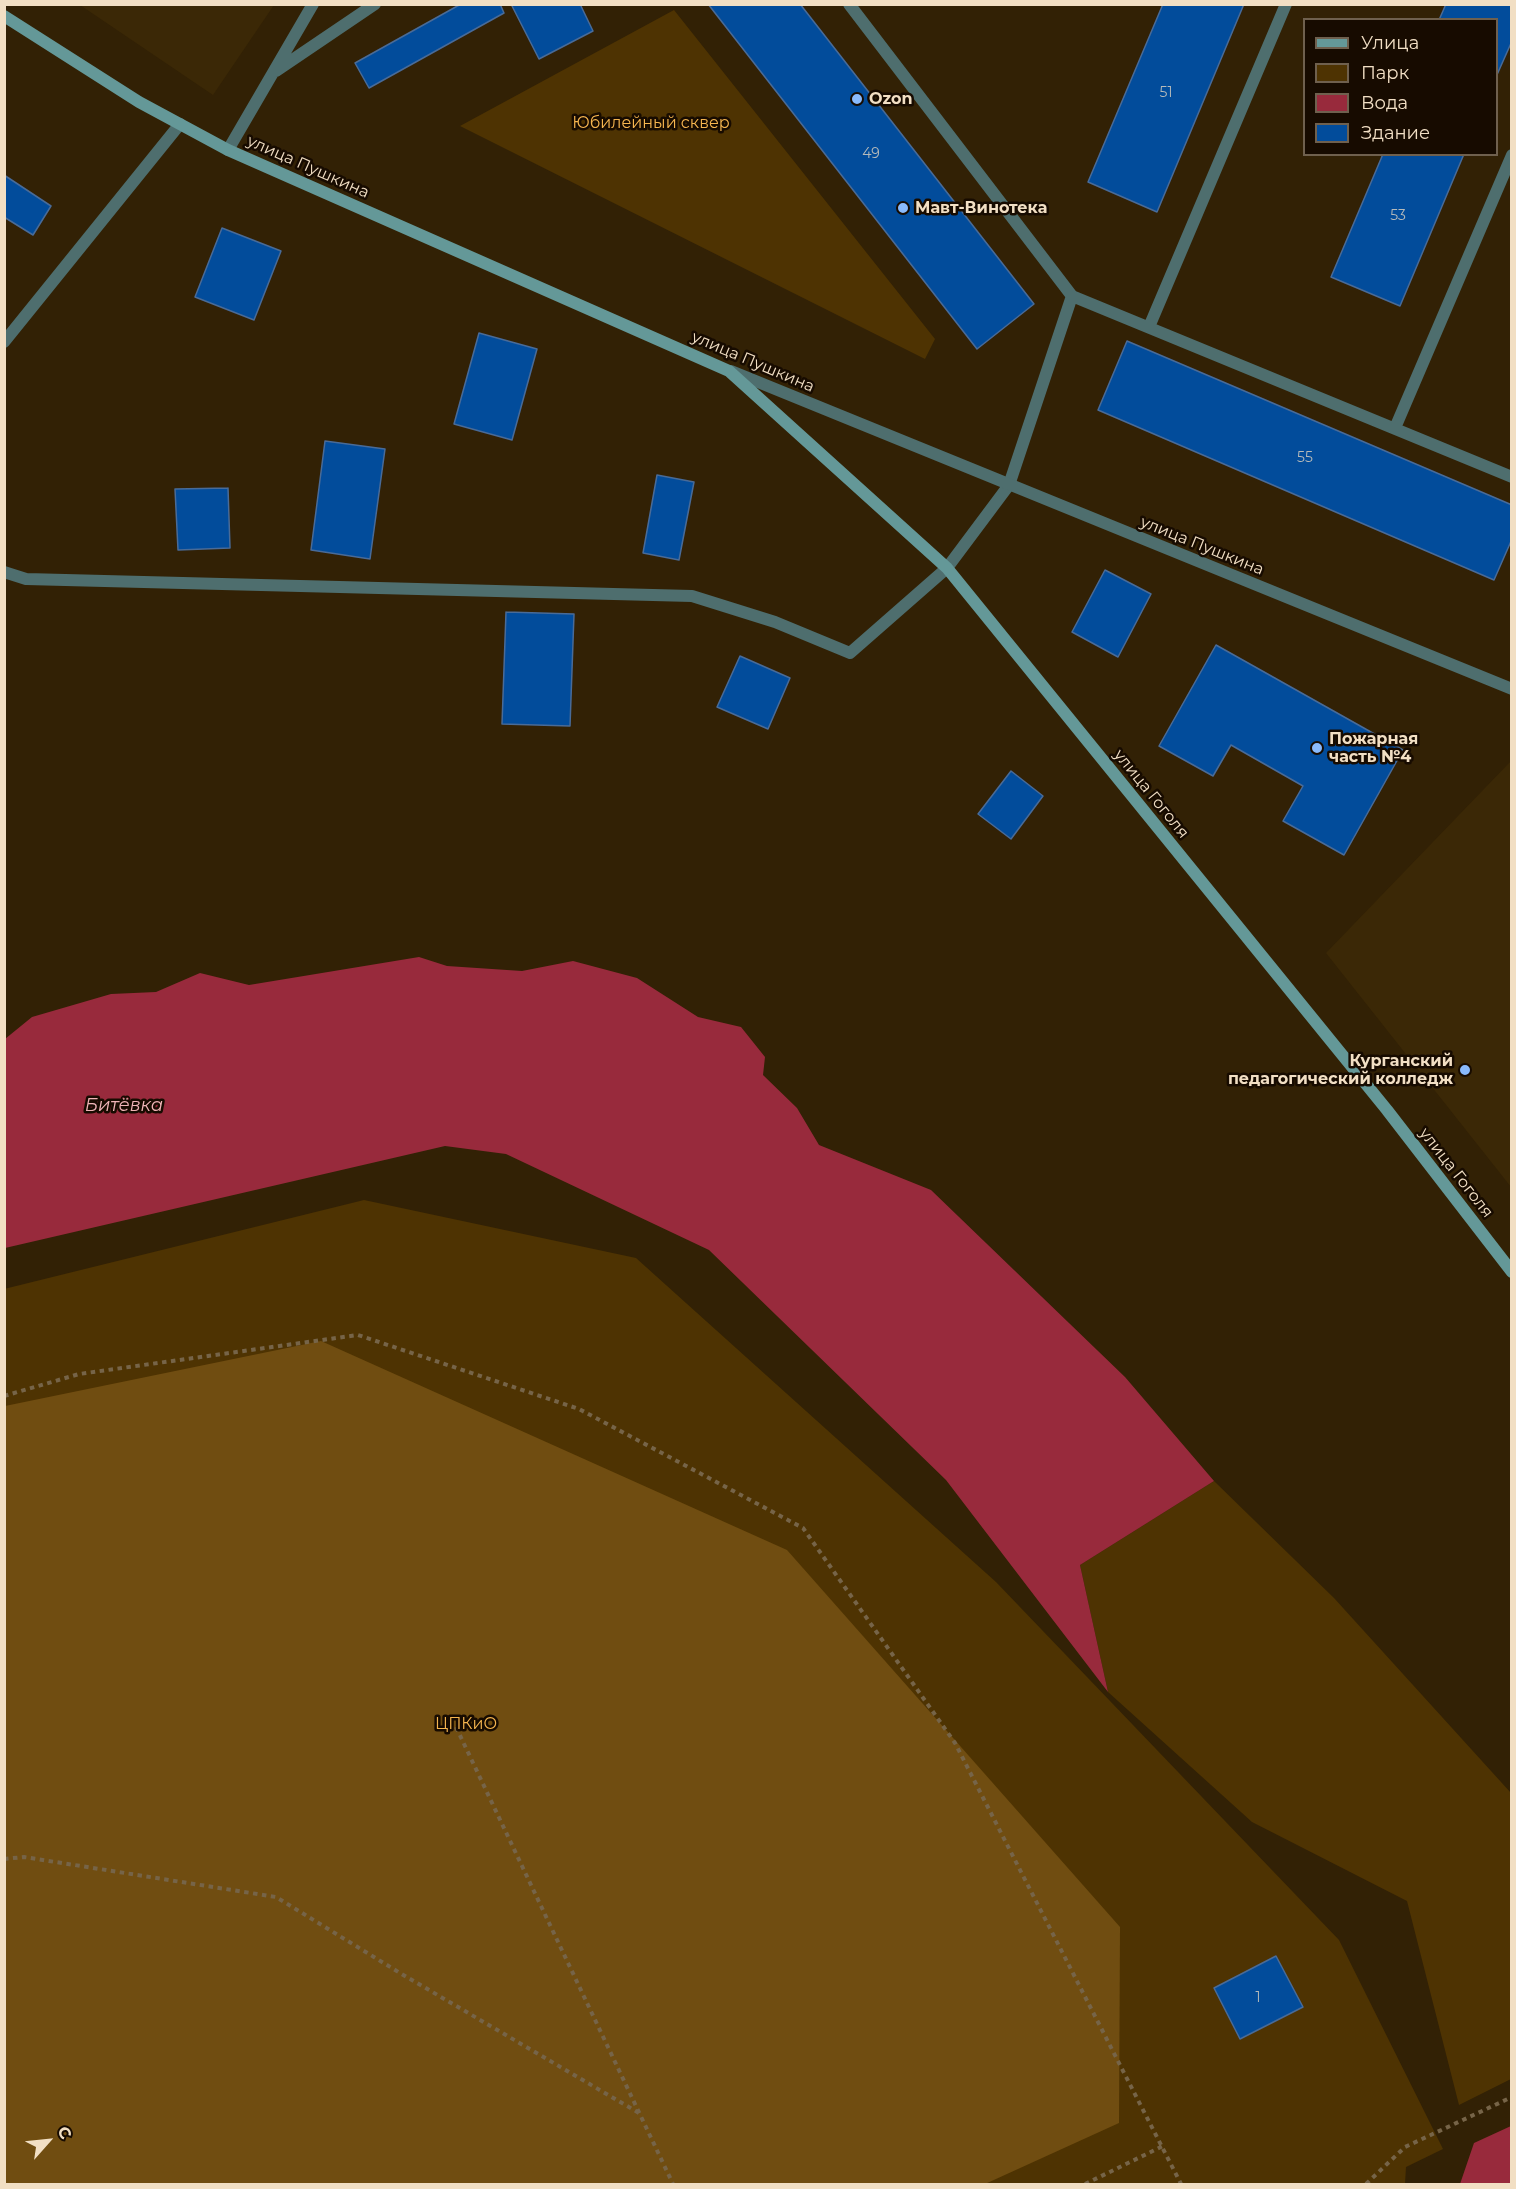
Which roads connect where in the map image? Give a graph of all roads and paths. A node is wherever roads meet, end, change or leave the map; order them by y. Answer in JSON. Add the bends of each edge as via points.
{"nodes":[{"id":1,"x":313,"y":4,"type":"edge"},
{"id":2,"x":375,"y":4,"type":"edge"},
{"id":3,"x":849,"y":4,"type":"edge"},
{"id":4,"x":1286,"y":4,"type":"edge"},
{"id":5,"x":4,"y":16,"type":"edge"},
{"id":6,"x":273,"y":73,"type":"junction"},
{"id":7,"x":180,"y":124,"type":"junction"},
{"id":8,"x":228,"y":150,"type":"junction"},
{"id":9,"x":1512,"y":155,"type":"edge"},
{"id":10,"x":1072,"y":296,"type":"junction"},
{"id":11,"x":1149,"y":327,"type":"junction"},
{"id":12,"x":4,"y":342,"type":"edge"},
{"id":13,"x":729,"y":371,"type":"junction"},
{"id":14,"x":1395,"y":428,"type":"junction"},
{"id":15,"x":1512,"y":477,"type":"edge"},
{"id":16,"x":1009,"y":485,"type":"junction"},
{"id":17,"x":947,"y":568,"type":"junction"},
{"id":18,"x":4,"y":572,"type":"edge"},
{"id":19,"x":1512,"y":689,"type":"edge"},
{"id":20,"x":1512,"y":1272,"type":"edge"},
{"id":21,"x":4,"y":1396,"type":"edge"},
{"id":22,"x":456,"y":1727,"type":"dead end"},
{"id":23,"x":4,"y":1859,"type":"edge"},
{"id":24,"x":1512,"y":2097,"type":"edge"},
{"id":25,"x":639,"y":2113,"type":"junction"},
{"id":26,"x":1163,"y":2146,"type":"junction"},
{"id":27,"x":673,"y":2184,"type":"edge"},
{"id":28,"x":1085,"y":2184,"type":"edge"},
{"id":29,"x":1181,"y":2184,"type":"edge"},
{"id":30,"x":1366,"y":2184,"type":"edge"}],
"edges":[{"from":1,"to":6,"type":"street"},
{"from":2,"to":6,"type":"street"},
{"from":3,"to":10,"type":"street"},
{"from":4,"to":11,"type":"street"},
{"from":5,"to":7,"type":"main road","name":"улица Пушкина"},
{"from":6,"to":8,"type":"street"},
{"from":7,"to":8,"type":"main road","name":"улица Пушкина"},
{"from":7,"to":12,"type":"street"},
{"from":8,"to":13,"type":"main road","name":"улица Пушкина"},
{"from":9,"to":14,"type":"street"},
{"from":10,"to":11,"type":"street"},
{"from":10,"to":16,"type":"street"},
{"from":11,"to":14,"type":"street"},
{"from":13,"to":16,"type":"street","name":"улица Пушкина"},
{"from":13,"to":17,"type":"main road","name":"улица Гоголя"},
{"from":14,"to":15,"type":"street"},
{"from":16,"to":17,"type":"street"},
{"from":16,"to":19,"type":"street","name":"улица Пушкина"},
{"from":17,"to":18,"type":"street","via":[[850,653],[775,622],[692,596],[26,579]]},
{"from":17,"to":20,"type":"main road","name":"улица Гоголя","via":[[1387,1110]]},
{"from":21,"to":26,"type":"path","via":[[79,1374],[358,1335],[579,1409],[803,1528],[955,1743]]},
{"from":22,"to":25,"type":"path"},
{"from":23,"to":25,"type":"path","via":[[24,1857],[276,1897]]},
{"from":24,"to":30,"type":"path","via":[[1405,2147]]},
{"from":25,"to":27,"type":"path"},
{"from":26,"to":28,"type":"path"},
{"from":26,"to":29,"type":"path"}]}
